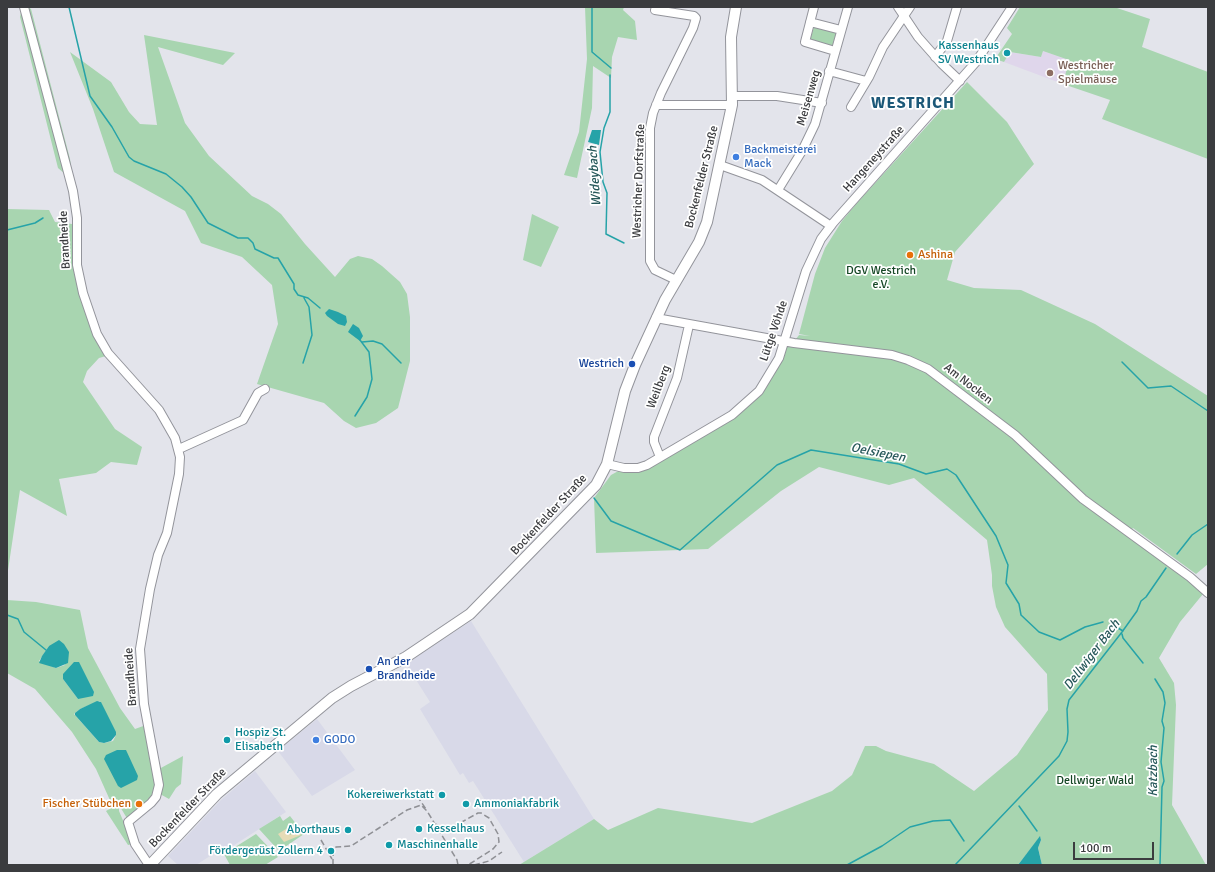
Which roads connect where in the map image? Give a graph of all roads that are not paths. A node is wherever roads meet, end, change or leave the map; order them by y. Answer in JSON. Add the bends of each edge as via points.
{"nodes":[{"id":1,"x":24,"y":7,"type":"edge"},
{"id":2,"x":736,"y":7,"type":"edge"},
{"id":3,"x":814,"y":7,"type":"edge"},
{"id":4,"x":848,"y":7,"type":"edge"},
{"id":5,"x":898,"y":7,"type":"edge"},
{"id":6,"x":910,"y":7,"type":"edge"},
{"id":7,"x":957,"y":7,"type":"edge"},
{"id":8,"x":1012,"y":7,"type":"edge"},
{"id":9,"x":655,"y":10,"type":"dead end"},
{"id":10,"x":903,"y":16,"type":"junction"},
{"id":11,"x":810,"y":22,"type":"junction"},
{"id":12,"x":841,"y":30,"type":"junction"},
{"id":13,"x":835,"y":51,"type":"junction"},
{"id":14,"x":935,"y":56,"type":"junction"},
{"id":15,"x":829,"y":71,"type":"junction"},
{"id":16,"x":866,"y":81,"type":"junction"},
{"id":17,"x":960,"y":81,"type":"junction"},
{"id":18,"x":732,"y":101,"type":"junction"},
{"id":19,"x":822,"y":103,"type":"junction"},
{"id":20,"x":656,"y":105,"type":"junction"},
{"id":21,"x":851,"y":107,"type":"dead end"},
{"id":22,"x":720,"y":166,"type":"junction"},
{"id":23,"x":778,"y":190,"type":"junction"},
{"id":24,"x":830,"y":226,"type":"junction"},
{"id":25,"x":676,"y":280,"type":"junction"},
{"id":26,"x":656,"y":318,"type":"junction"},
{"id":27,"x":689,"y":325,"type":"junction"},
{"id":28,"x":784,"y":341,"type":"junction"},
{"id":29,"x":266,"y":389,"type":"dead end"},
{"id":30,"x":179,"y":449,"type":"junction"},
{"id":31,"x":660,"y":457,"type":"junction"},
{"id":32,"x":607,"y":464,"type":"junction"},
{"id":33,"x":1208,"y":593,"type":"edge"},
{"id":34,"x":150,"y":865,"type":"edge"}],
"edges":[{"from":1,"to":30,"type":"street","name":"Brandheide","via":[[73,191],[77,265],[83,293],[97,334],[108,354],[159,410]]},
{"from":2,"to":18,"type":"main road","name":"Bockenfelder Straße","via":[[731,37]]},
{"from":3,"to":11,"type":"street"},
{"from":4,"to":12,"type":"street","name":"Meisenweg"},
{"from":5,"to":10,"type":"street"},
{"from":6,"to":10,"type":"street"},
{"from":7,"to":14,"type":"street","via":[[947,42]]},
{"from":8,"to":17,"type":"street","name":"Hangeneystraße","via":[[983,53]]},
{"from":9,"to":20,"type":"street","name":"Westricher Dorfstraße","via":[[696,18]]},
{"from":10,"to":14,"type":"street"},
{"from":10,"to":16,"type":"street","via":[[883,47]]},
{"from":11,"to":12,"type":"street"},
{"from":11,"to":13,"type":"street","via":[[805,42]]},
{"from":12,"to":13,"type":"street","name":"Meisenweg"},
{"from":13,"to":15,"type":"street","name":"Meisenweg"},
{"from":14,"to":17,"type":"street"},
{"from":15,"to":16,"type":"street"},
{"from":15,"to":19,"type":"street","name":"Meisenweg"},
{"from":16,"to":21,"type":"street"},
{"from":17,"to":24,"type":"street","name":"Hangeneystraße"},
{"from":18,"to":19,"type":"street","via":[[777,96]]},
{"from":18,"to":20,"type":"street"},
{"from":18,"to":22,"type":"main road","name":"Bockenfelder Straße"},
{"from":19,"to":23,"type":"street","name":"Meisenweg","via":[[802,151]]},
{"from":20,"to":25,"type":"street","name":"Westricher Dorfstraße","via":[[649,143],[650,261],[655,270]]},
{"from":22,"to":23,"type":"street","via":[[762,180]]},
{"from":22,"to":25,"type":"main road","name":"Bockenfelder Straße","via":[[704,230]]},
{"from":23,"to":24,"type":"street"},
{"from":24,"to":28,"type":"street","name":"Lütge Vöhde","via":[[806,271]]},
{"from":25,"to":26,"type":"main road","name":"Bockenfelder Straße"},
{"from":26,"to":27,"type":"street","name":"Am Nocken"},
{"from":26,"to":32,"type":"main road","name":"Bockenfelder Straße","via":[[628,383]]},
{"from":27,"to":28,"type":"street","name":"Am Nocken"},
{"from":27,"to":31,"type":"street","name":"Weilberg","via":[[677,378],[654,437]]},
{"from":28,"to":31,"type":"street","name":"Lütge Vöhde","via":[[771,373],[749,402],[732,415]]},
{"from":28,"to":33,"type":"street","name":"Am Nocken","via":[[892,355],[928,369],[1015,435],[1083,499],[1192,578]]},
{"from":29,"to":30,"type":"street","via":[[258,393],[243,420]]},
{"from":30,"to":34,"type":"street","name":"Brandheide","via":[[179,474],[167,533],[158,555],[150,589],[140,649],[144,704],[159,785],[156,797],[151,803],[128,822],[136,844]]},
{"from":31,"to":32,"type":"street","name":"Lütge Vöhde","via":[[638,468]]},
{"from":32,"to":34,"type":"main road","name":"Bockenfelder Straße","via":[[591,491],[470,614],[406,657],[332,698],[217,794]]}]}
